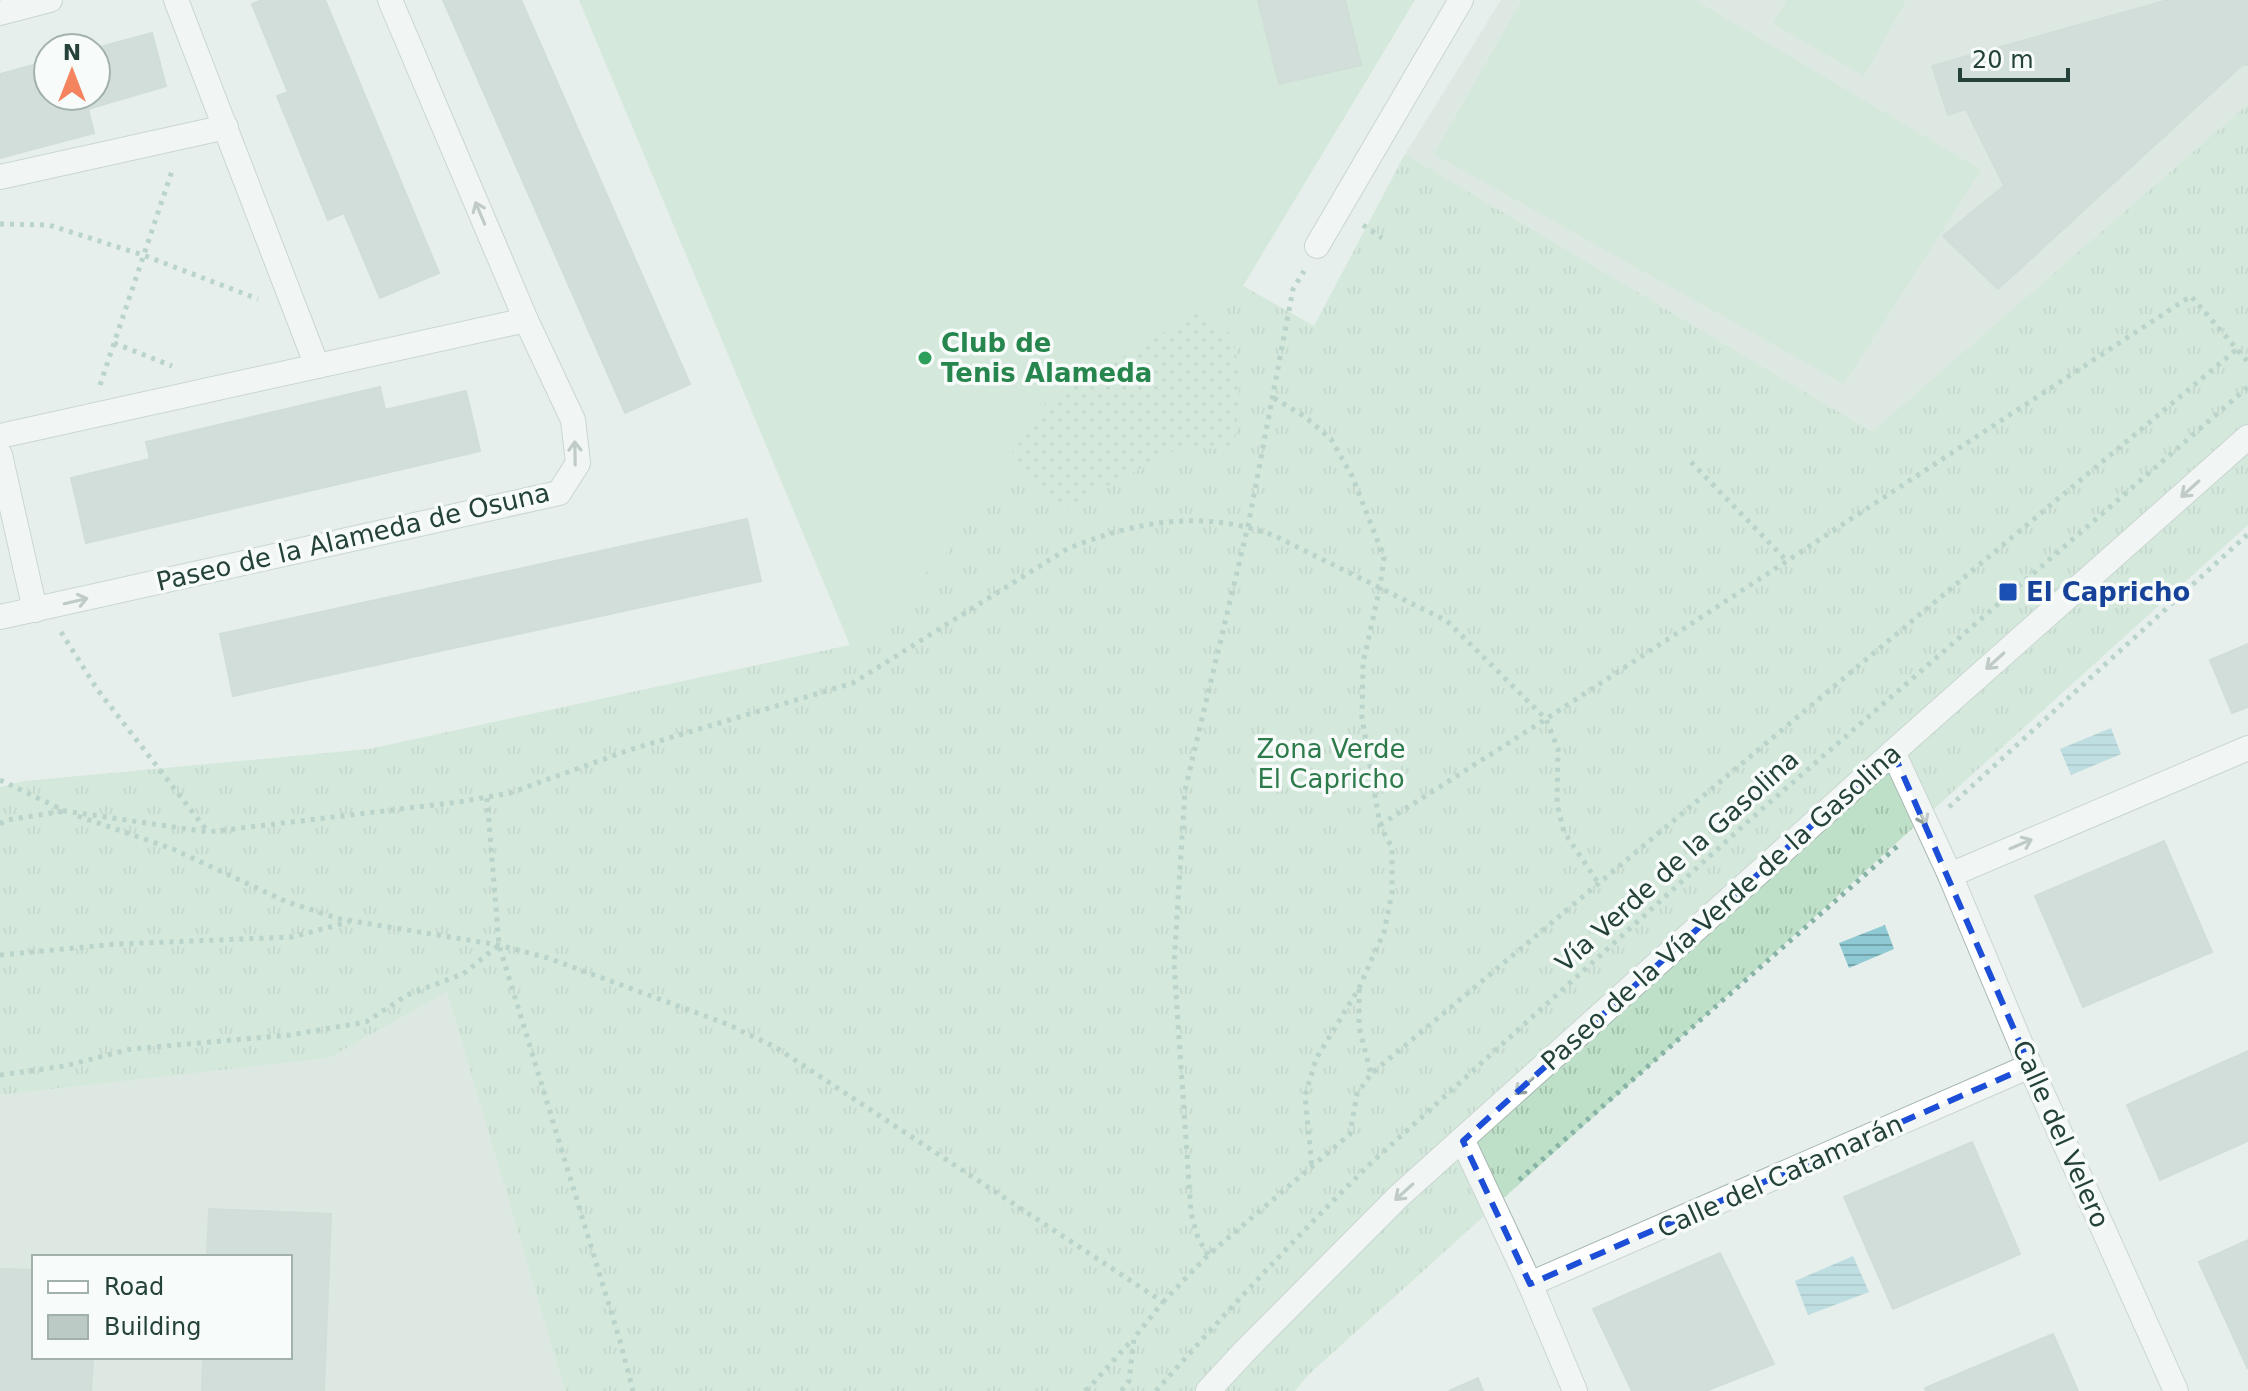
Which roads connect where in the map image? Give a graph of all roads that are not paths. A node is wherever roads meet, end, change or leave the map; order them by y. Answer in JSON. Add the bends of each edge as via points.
{"nodes":[{"id":1,"x":50,"y":0,"type":"edge"},
{"id":2,"x":176,"y":0,"type":"edge"},
{"id":3,"x":390,"y":0,"type":"edge"},
{"id":4,"x":1461,"y":0,"type":"edge"},
{"id":5,"x":0,"y":13,"type":"edge"},
{"id":6,"x":226,"y":127,"type":"junction"},
{"id":7,"x":0,"y":177,"type":"edge"},
{"id":8,"x":1317,"y":246,"type":"road end"},
{"id":9,"x":526,"y":320,"type":"junction"},
{"id":10,"x":317,"y":366,"type":"junction"},
{"id":11,"x":0,"y":436,"type":"edge"},
{"id":12,"x":2248,"y":437,"type":"edge"},
{"id":13,"x":0,"y":455,"type":"edge"},
{"id":14,"x":40,"y":609,"type":"junction"},
{"id":15,"x":0,"y":617,"type":"edge"},
{"id":16,"x":2248,"y":748,"type":"edge"},
{"id":17,"x":1893,"y":752,"type":"junction"},
{"id":18,"x":1950,"y":875,"type":"junction"},
{"id":19,"x":2030,"y":1066,"type":"junction"},
{"id":20,"x":1463,"y":1141,"type":"junction"},
{"id":21,"x":1530,"y":1284,"type":"junction"},
{"id":22,"x":1208,"y":1391,"type":"edge"},
{"id":23,"x":1575,"y":1391,"type":"edge"},
{"id":24,"x":2176,"y":1391,"type":"edge"}],
"edges":[{"from":1,"to":5,"type":"street"},
{"from":2,"to":6,"type":"street"},
{"from":9,"to":3,"type":"street","name":"Paseo de la Alameda de Osuna","one_way":true},
{"from":4,"to":8,"type":"street"},
{"from":6,"to":7,"type":"street"},
{"from":6,"to":10,"type":"street"},
{"from":9,"to":10,"type":"street"},
{"from":14,"to":9,"type":"street","name":"Paseo de la Alameda de Osuna","one_way":true,"via":[[559,493],[578,463],[573,420]]},
{"from":10,"to":11,"type":"street"},
{"from":12,"to":17,"type":"street","name":"Paseo de la Vía Verde de la Gasolina","one_way":true},
{"from":13,"to":14,"type":"street"},
{"from":14,"to":15,"type":"street","name":"Paseo de la Alameda de Osuna"},
{"from":18,"to":16,"type":"street","one_way":true},
{"from":17,"to":18,"type":"street","name":"Calle del Velero","one_way":true},
{"from":17,"to":20,"type":"street","name":"Paseo de la Vía Verde de la Gasolina","one_way":true},
{"from":18,"to":19,"type":"street","name":"Calle del Velero"},
{"from":19,"to":21,"type":"street","name":"Calle del Catamarán"},
{"from":19,"to":24,"type":"street","name":"Calle del Velero"},
{"from":20,"to":21,"type":"street"},
{"from":20,"to":22,"type":"street","name":"Paseo de la Vía Verde de la Gasolina","one_way":true,"via":[[1399,1196]]},
{"from":21,"to":23,"type":"street"}]}
